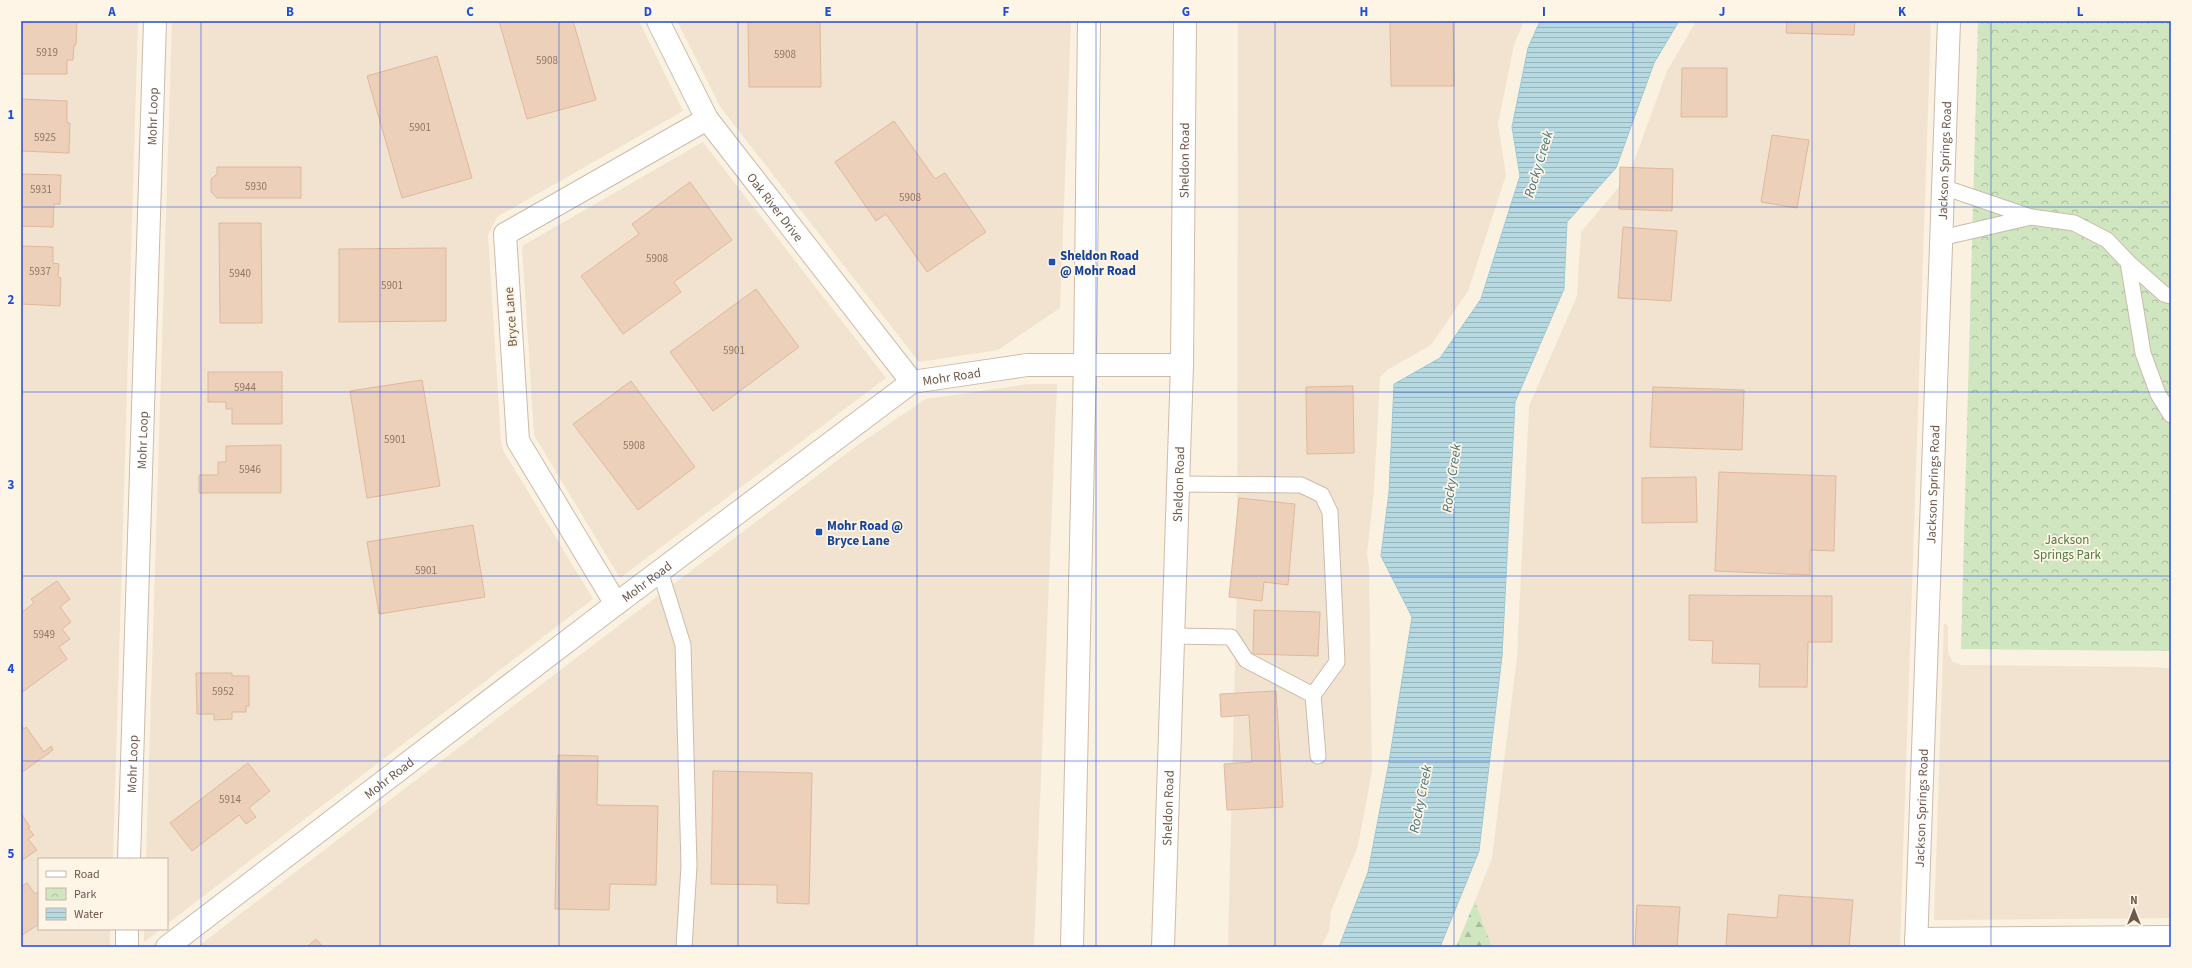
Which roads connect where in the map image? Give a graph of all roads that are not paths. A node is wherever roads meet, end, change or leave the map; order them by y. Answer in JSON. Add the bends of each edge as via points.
{"nodes":[{"id":1,"x":156,"y":21,"type":"edge"},
{"id":2,"x":658,"y":21,"type":"edge"},
{"id":3,"x":1089,"y":21,"type":"edge"},
{"id":4,"x":1184,"y":21,"type":"edge"},
{"id":5,"x":1949,"y":21,"type":"edge"},
{"id":6,"x":707,"y":119,"type":"junction"},
{"id":7,"x":1943,"y":186,"type":"junction"},
{"id":8,"x":2031,"y":217,"type":"junction"},
{"id":9,"x":1941,"y":238,"type":"junction"},
{"id":10,"x":2128,"y":262,"type":"junction"},
{"id":11,"x":2171,"y":296,"type":"edge"},
{"id":12,"x":1085,"y":364,"type":"junction"},
{"id":13,"x":1182,"y":365,"type":"junction"},
{"id":14,"x":912,"y":382,"type":"junction"},
{"id":15,"x":2171,"y":415,"type":"edge"},
{"id":16,"x":1177,"y":484,"type":"junction"},
{"id":17,"x":660,"y":571,"type":"junction"},
{"id":18,"x":616,"y":604,"type":"junction"},
{"id":19,"x":1172,"y":636,"type":"junction"},
{"id":20,"x":1313,"y":695,"type":"junction"},
{"id":21,"x":1318,"y":756,"type":"dead end"},
{"id":22,"x":129,"y":858,"type":"edge"},
{"id":23,"x":127,"y":930,"type":"edge"},
{"id":24,"x":2171,"y":937,"type":"edge"},
{"id":25,"x":1916,"y":943,"type":"edge"},
{"id":26,"x":126,"y":947,"type":"edge"},
{"id":27,"x":167,"y":947,"type":"edge"},
{"id":28,"x":684,"y":947,"type":"edge"},
{"id":29,"x":1072,"y":947,"type":"edge"},
{"id":30,"x":1163,"y":947,"type":"edge"}],
"edges":[{"from":1,"to":22,"type":"street","name":"Mohr Loop"},
{"from":2,"to":6,"type":"street","name":"Oak River Drive"},
{"from":3,"to":12,"type":"street"},
{"from":4,"to":13,"type":"street","name":"Sheldon Road"},
{"from":5,"to":7,"type":"street","name":"Jackson Springs Road"},
{"from":6,"to":14,"type":"street","name":"Oak River Drive"},
{"from":6,"to":18,"type":"street","name":"Bryce Lane","via":[[504,234],[518,441]]},
{"from":7,"to":8,"type":"lane"},
{"from":7,"to":9,"type":"street","name":"Jackson Springs Road"},
{"from":8,"to":9,"type":"lane"},
{"from":8,"to":10,"type":"lane","via":[[2074,223],[2107,240]]},
{"from":9,"to":25,"type":"street","name":"Jackson Springs Road"},
{"from":10,"to":11,"type":"lane","via":[[2164,294]]},
{"from":10,"to":15,"type":"lane","via":[[2143,353],[2158,394]]},
{"from":12,"to":13,"type":"street","name":"Mohr Road"},
{"from":12,"to":14,"type":"street","name":"Mohr Road","via":[[1027,365]]},
{"from":12,"to":29,"type":"street"},
{"from":13,"to":16,"type":"street","name":"Sheldon Road"},
{"from":14,"to":17,"type":"street","name":"Mohr Road"},
{"from":16,"to":19,"type":"street","name":"Sheldon Road"},
{"from":16,"to":20,"type":"lane","via":[[1301,485],[1322,495],[1330,512],[1337,662]]},
{"from":17,"to":18,"type":"street","name":"Mohr Road"},
{"from":17,"to":28,"type":"lane","via":[[683,645],[689,866]]},
{"from":18,"to":27,"type":"street","name":"Mohr Road"},
{"from":19,"to":20,"type":"lane","via":[[1231,637],[1246,660]]},
{"from":19,"to":30,"type":"street","name":"Sheldon Road"},
{"from":20,"to":21,"type":"lane"},
{"from":23,"to":26,"type":"street"},
{"from":24,"to":25,"type":"street"}]}
